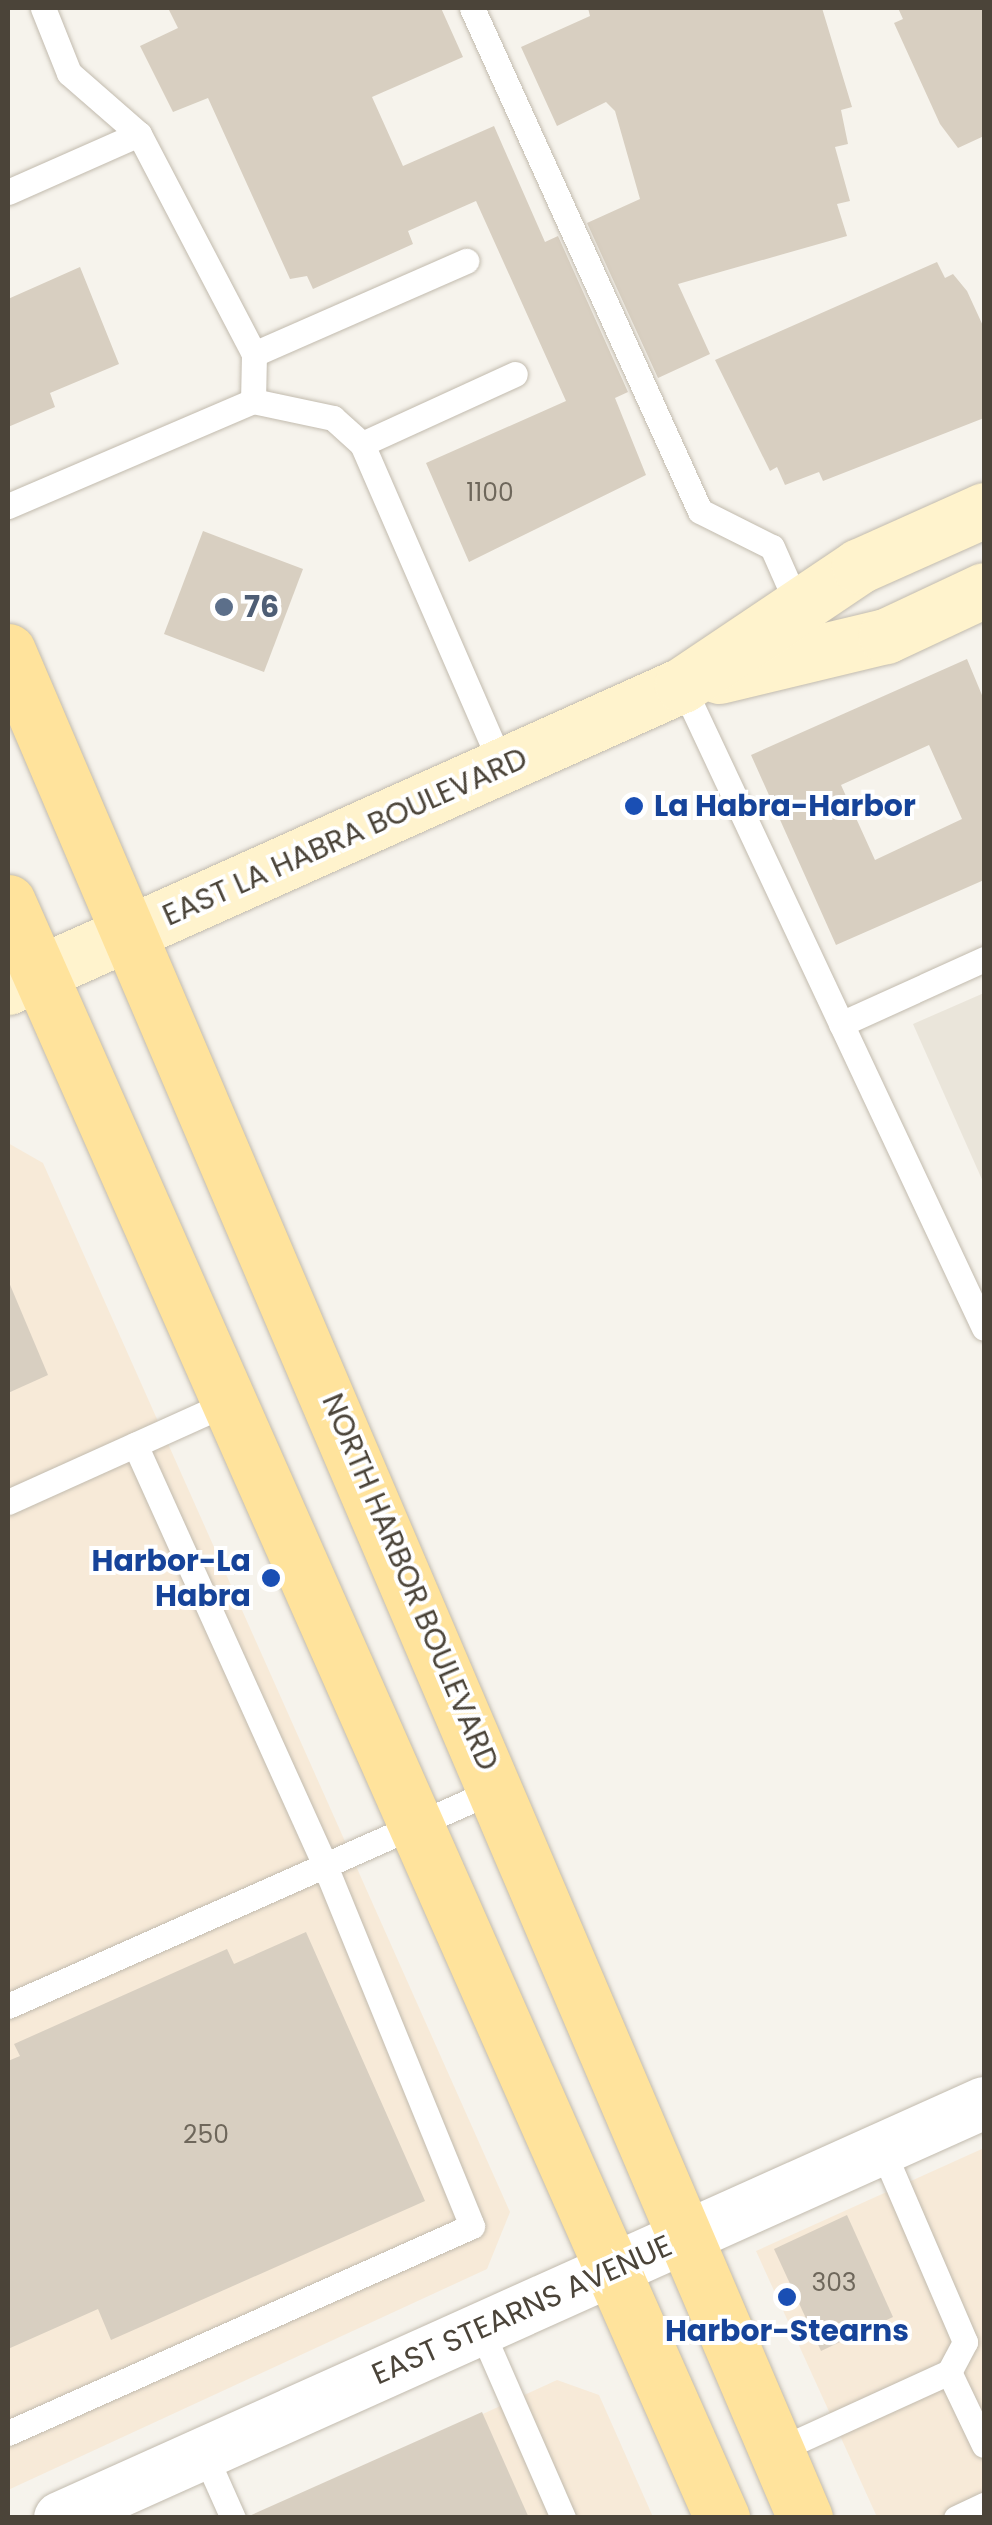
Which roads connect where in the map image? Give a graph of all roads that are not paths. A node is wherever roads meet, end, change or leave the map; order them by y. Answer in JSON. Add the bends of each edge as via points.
{"nodes":[{"id":1,"x":43,"y":8,"type":"edge"},
{"id":2,"x":472,"y":8,"type":"edge"},
{"id":3,"x":139,"y":134,"type":"junction"},
{"id":4,"x":8,"y":192,"type":"edge"},
{"id":5,"x":466,"y":261,"type":"dead end"},
{"id":6,"x":254,"y":354,"type":"junction"},
{"id":7,"x":515,"y":374,"type":"dead end"},
{"id":8,"x":253,"y":401,"type":"junction"},
{"id":9,"x":362,"y":444,"type":"junction"},
{"id":10,"x":8,"y":506,"type":"edge"},
{"id":11,"x":984,"y":510,"type":"edge"},
{"id":12,"x":984,"y":590,"type":"edge"},
{"id":13,"x":798,"y":606,"type":"junction"},
{"id":14,"x":8,"y":651,"type":"edge"},
{"id":15,"x":682,"y":685,"type":"junction"},
{"id":16,"x":502,"y":766,"type":"junction"},
{"id":17,"x":8,"y":902,"type":"edge"},
{"id":18,"x":132,"y":932,"type":"junction"},
{"id":19,"x":984,"y":959,"type":"edge"},
{"id":20,"x":24,"y":980,"type":"edge"},
{"id":21,"x":841,"y":1024,"type":"junction"},
{"id":22,"x":984,"y":1328,"type":"edge"},
{"id":23,"x":234,"y":1400,"type":"junction"},
{"id":24,"x":135,"y":1446,"type":"junction"},
{"id":25,"x":8,"y":1502,"type":"edge"},
{"id":26,"x":497,"y":1789,"type":"junction"},
{"id":27,"x":418,"y":1822,"type":"junction"},
{"id":28,"x":324,"y":1863,"type":"junction"},
{"id":29,"x":8,"y":2006,"type":"edge"},
{"id":30,"x":982,"y":2111,"type":"edge"},
{"id":31,"x":882,"y":2150,"type":"junction"},
{"id":32,"x":684,"y":2236,"type":"junction"},
{"id":33,"x":612,"y":2267,"type":"junction"},
{"id":34,"x":480,"y":2330,"type":"junction"},
{"id":35,"x":949,"y":2372,"type":"junction"},
{"id":36,"x":8,"y":2433,"type":"edge"},
{"id":37,"x":984,"y":2445,"type":"edge"},
{"id":38,"x":776,"y":2451,"type":"junction"},
{"id":39,"x":204,"y":2453,"type":"junction"},
{"id":40,"x":984,"y":2505,"type":"edge"},
{"id":41,"x":60,"y":2518,"type":"edge"},
{"id":42,"x":233,"y":2518,"type":"edge"},
{"id":43,"x":564,"y":2518,"type":"edge"},
{"id":44,"x":722,"y":2518,"type":"edge"},
{"id":45,"x":805,"y":2518,"type":"edge"},
{"id":46,"x":956,"y":2518,"type":"edge"}],
"edges":[{"from":1,"to":3,"type":"lane","via":[[69,73]]},
{"from":2,"to":13,"type":"lane","via":[[700,512],[772,547]]},
{"from":3,"to":4,"type":"lane"},
{"from":3,"to":6,"type":"lane"},
{"from":5,"to":6,"type":"lane"},
{"from":6,"to":8,"type":"lane"},
{"from":7,"to":9,"type":"lane"},
{"from":8,"to":9,"type":"lane","via":[[333,418]]},
{"from":8,"to":10,"type":"lane"},
{"from":9,"to":16,"type":"lane"},
{"from":11,"to":13,"type":"main road","name":"EAST LA HABRA BOULEVARD","via":[[859,566]]},
{"from":12,"to":15,"type":"main road","name":"EAST LA HABRA BOULEVARD","via":[[886,636]]},
{"from":13,"to":15,"type":"main road","name":"EAST LA HABRA BOULEVARD"},
{"from":14,"to":18,"type":"main road","name":"NORTH HARBOR BOULEVARD"},
{"from":15,"to":16,"type":"main road","name":"EAST LA HABRA BOULEVARD"},
{"from":15,"to":21,"type":"lane"},
{"from":16,"to":18,"type":"main road","name":"EAST LA HABRA BOULEVARD"},
{"from":17,"to":20,"type":"main road"},
{"from":18,"to":20,"type":"main road","name":"EAST LA HABRA BOULEVARD"},
{"from":18,"to":26,"type":"main road","name":"NORTH HARBOR BOULEVARD"},
{"from":19,"to":21,"type":"lane"},
{"from":20,"to":23,"type":"main road"},
{"from":21,"to":22,"type":"lane"},
{"from":23,"to":24,"type":"lane"},
{"from":23,"to":27,"type":"main road"},
{"from":24,"to":25,"type":"lane"},
{"from":24,"to":28,"type":"lane"},
{"from":26,"to":27,"type":"lane"},
{"from":26,"to":32,"type":"main road","name":"NORTH HARBOR BOULEVARD"},
{"from":27,"to":28,"type":"lane"},
{"from":27,"to":33,"type":"main road"},
{"from":28,"to":29,"type":"lane"},
{"from":28,"to":36,"type":"lane","via":[[472,2226]]},
{"from":30,"to":31,"type":"street","name":"EAST STEARNS AVENUE"},
{"from":31,"to":32,"type":"street","name":"EAST STEARNS AVENUE"},
{"from":31,"to":35,"type":"lane","via":[[965,2342]]},
{"from":32,"to":33,"type":"street","name":"EAST STEARNS AVENUE"},
{"from":32,"to":38,"type":"main road","name":"NORTH HARBOR BOULEVARD"},
{"from":33,"to":34,"type":"street","name":"EAST STEARNS AVENUE"},
{"from":33,"to":44,"type":"main road"},
{"from":34,"to":39,"type":"street","name":"EAST STEARNS AVENUE"},
{"from":34,"to":43,"type":"lane"},
{"from":35,"to":37,"type":"lane"},
{"from":35,"to":38,"type":"lane"},
{"from":38,"to":45,"type":"main road","name":"NORTH HARBOR BOULEVARD"},
{"from":39,"to":41,"type":"street","name":"EAST STEARNS AVENUE"},
{"from":39,"to":42,"type":"lane"},
{"from":40,"to":46,"type":"lane"}]}
